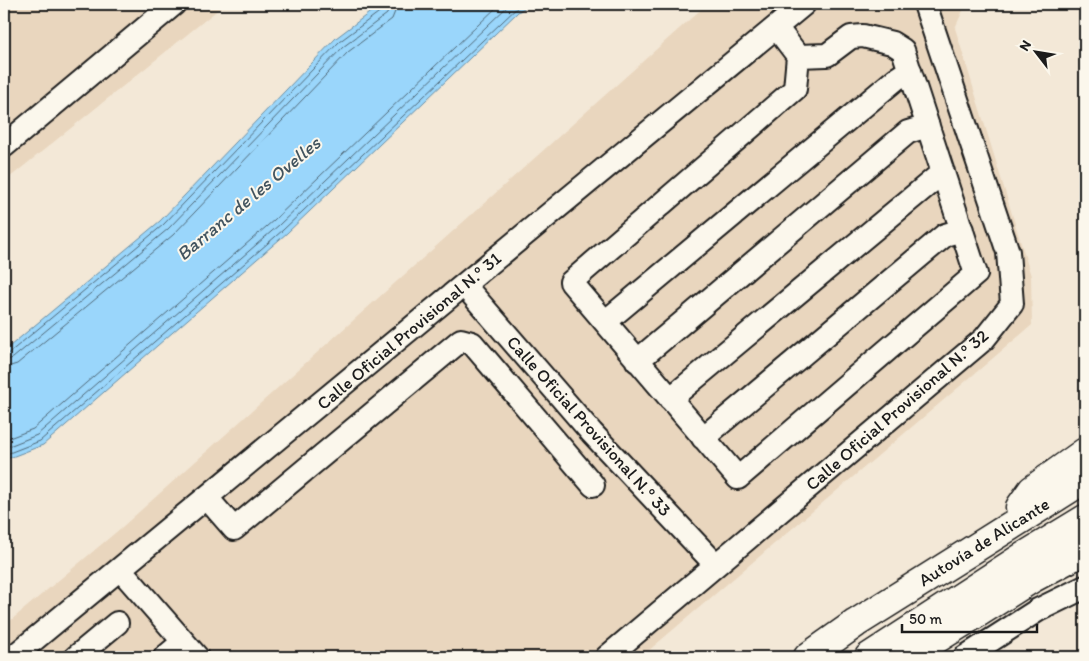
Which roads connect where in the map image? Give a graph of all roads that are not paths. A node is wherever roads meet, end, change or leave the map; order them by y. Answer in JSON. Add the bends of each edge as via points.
{"nodes":[{"id":1,"x":174,"y":4,"type":"edge"},
{"id":2,"x":804,"y":4,"type":"edge"},
{"id":3,"x":925,"y":4,"type":"edge"},
{"id":4,"x":776,"y":27,"type":"junction"},
{"id":5,"x":798,"y":56,"type":"junction"},
{"id":6,"x":910,"y":70,"type":"junction"},
{"id":7,"x":928,"y":126,"type":"junction"},
{"id":8,"x":4,"y":146,"type":"edge"},
{"id":9,"x":943,"y":172,"type":"junction"},
{"id":10,"x":962,"y":230,"type":"junction"},
{"id":11,"x":464,"y":285,"type":"junction"},
{"id":12,"x":605,"y":322,"type":"junction"},
{"id":13,"x":638,"y":361,"type":"junction"},
{"id":14,"x":670,"y":399,"type":"junction"},
{"id":15,"x":703,"y":438,"type":"junction"},
{"id":16,"x":1085,"y":452,"type":"edge"},
{"id":17,"x":1085,"y":479,"type":"edge"},
{"id":18,"x":593,"y":485,"type":"dead end"},
{"id":19,"x":207,"y":498,"type":"junction"},
{"id":20,"x":1085,"y":519,"type":"edge"},
{"id":21,"x":1006,"y":527,"type":"junction"},
{"id":22,"x":1085,"y":550,"type":"edge"},
{"id":23,"x":716,"y":565,"type":"junction"},
{"id":24,"x":120,"y":569,"type":"junction"},
{"id":25,"x":1085,"y":587,"type":"edge"},
{"id":26,"x":117,"y":623,"type":"dead end"},
{"id":27,"x":190,"y":649,"type":"edge"},
{"id":28,"x":13,"y":657,"type":"edge"},
{"id":29,"x":76,"y":657,"type":"edge"},
{"id":30,"x":165,"y":657,"type":"edge"},
{"id":31,"x":607,"y":657,"type":"edge"},
{"id":32,"x":808,"y":657,"type":"edge"},
{"id":33,"x":868,"y":657,"type":"edge"},
{"id":34,"x":908,"y":657,"type":"edge"},
{"id":35,"x":965,"y":657,"type":"edge"}],
"edges":[{"from":1,"to":8,"type":"street"},
{"from":2,"to":4,"type":"street","name":"Calle Oficial Provisional N.º 31"},
{"from":3,"to":23,"type":"street","name":"Calle Oficial Provisional N.º 32","via":[[1008,252],[1012,304],[984,339]]},
{"from":4,"to":5,"type":"street"},
{"from":4,"to":11,"type":"street","name":"Calle Oficial Provisional N.º 31"},
{"from":5,"to":6,"type":"street","via":[[827,55],[851,37],[862,36],[892,43],[903,50]]},
{"from":5,"to":12,"type":"street","via":[[795,89],[571,282]]},
{"from":6,"to":7,"type":"street"},
{"from":6,"to":12,"type":"street"},
{"from":7,"to":9,"type":"street"},
{"from":7,"to":13,"type":"street","via":[[908,132]]},
{"from":9,"to":10,"type":"street"},
{"from":9,"to":14,"type":"street"},
{"from":10,"to":15,"type":"street","via":[[944,234]]},
{"from":10,"to":15,"type":"street","via":[[976,274],[738,478]]},
{"from":11,"to":19,"type":"street","name":"Calle Oficial Provisional N.º 31"},
{"from":11,"to":23,"type":"street","name":"Calle Oficial Provisional N.º 33","via":[[592,433]]},
{"from":12,"to":13,"type":"street"},
{"from":13,"to":14,"type":"street"},
{"from":14,"to":15,"type":"street"},
{"from":16,"to":21,"type":"highway","via":[[1032,490]]},
{"from":17,"to":21,"type":"highway","name":"Autovía de Alicante"},
{"from":18,"to":19,"type":"street","via":[[472,343],[460,340],[234,529]]},
{"from":19,"to":24,"type":"street","name":"Calle Oficial Provisional N.º 31"},
{"from":20,"to":33,"type":"highway","name":"Autovía de Alicante"},
{"from":21,"to":32,"type":"highway","name":"Autovía de Alicante"},
{"from":22,"to":34,"type":"highway","via":[[1033,578]]},
{"from":23,"to":31,"type":"street","name":"Calle Oficial Provisional N.º 32"},
{"from":24,"to":27,"type":"street"},
{"from":24,"to":28,"type":"street","name":"Calle Oficial Provisional N.º 31"},
{"from":25,"to":35,"type":"street","via":[[1038,610]]},
{"from":26,"to":29,"type":"street"},
{"from":27,"to":30,"type":"street"}]}
